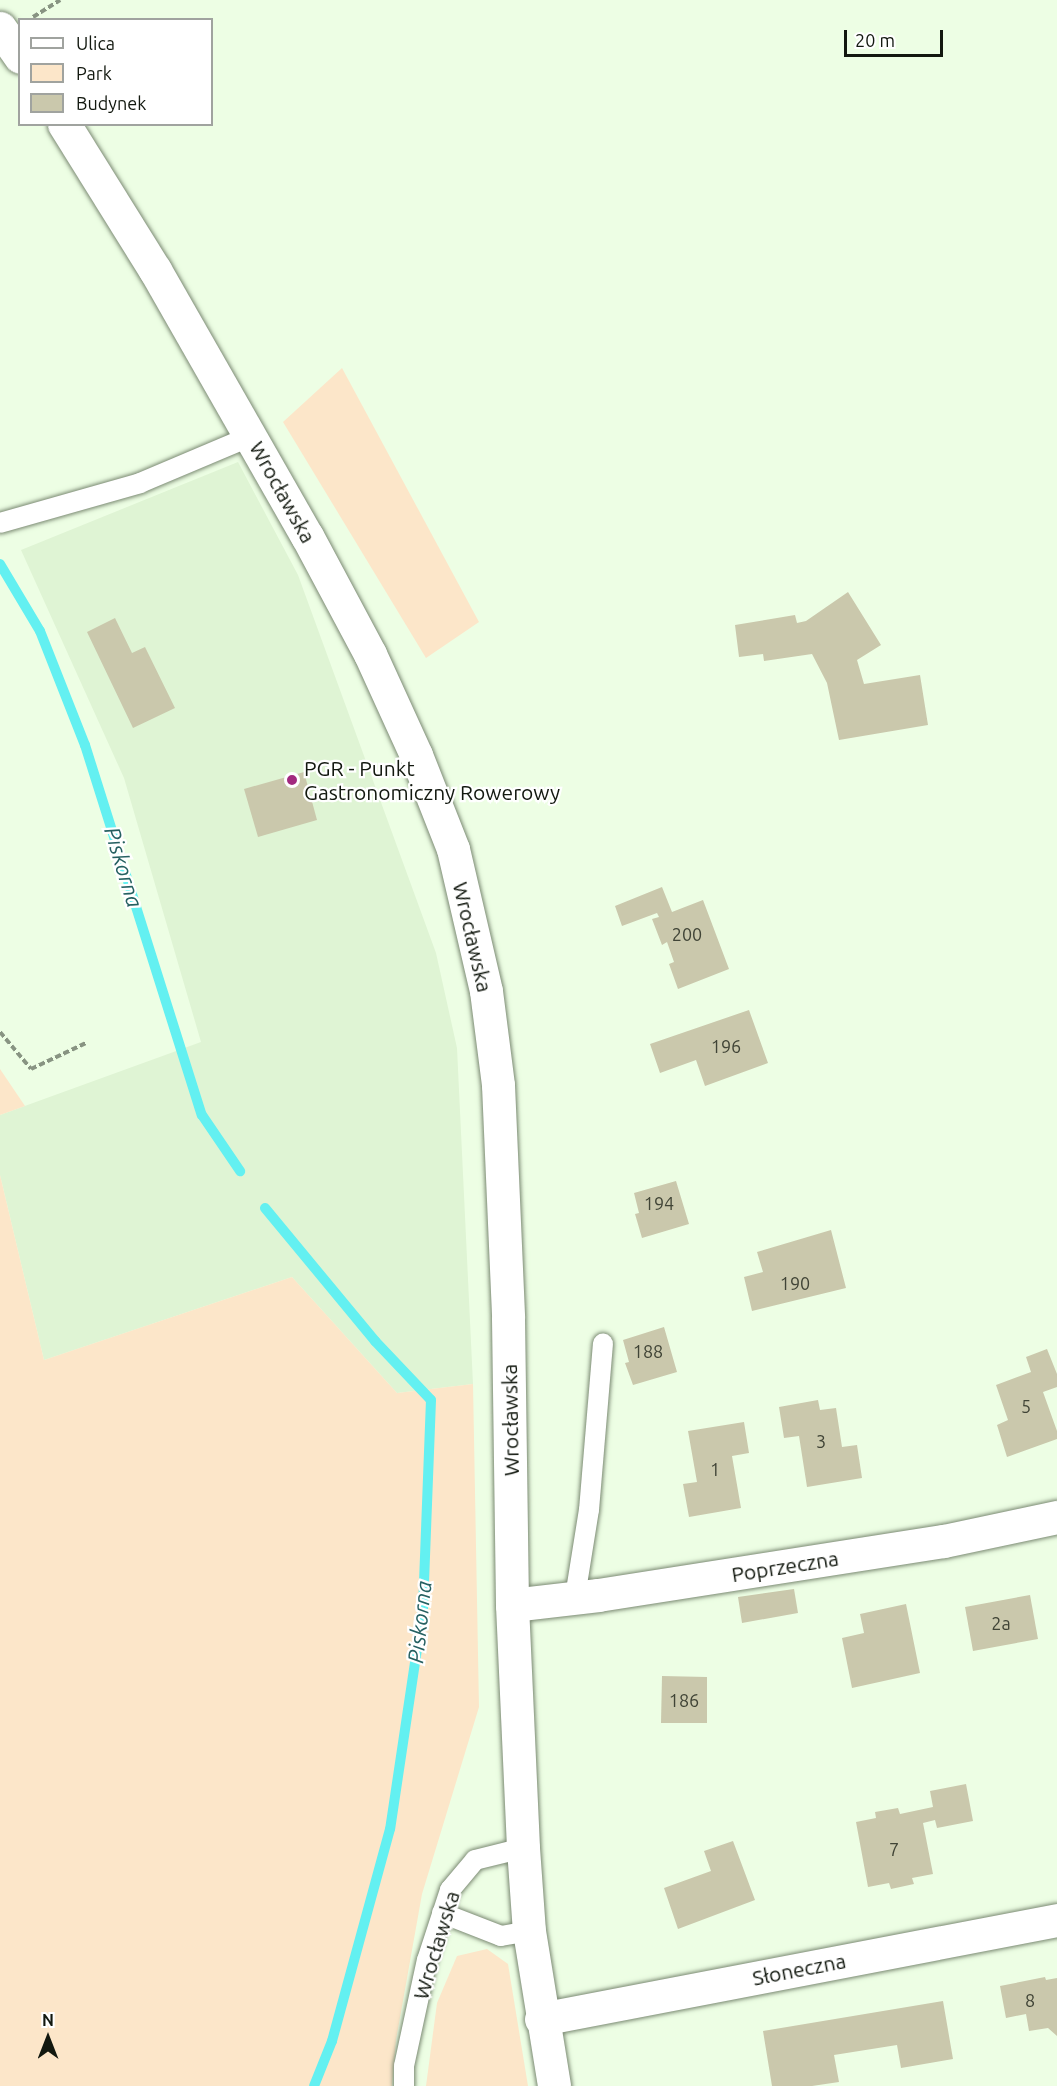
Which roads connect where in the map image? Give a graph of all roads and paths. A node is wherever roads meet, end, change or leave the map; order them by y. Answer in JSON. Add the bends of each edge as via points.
{"nodes":[{"id":1,"x":60,"y":0,"type":"edge"},
{"id":2,"x":33,"y":18,"type":"edge"},
{"id":3,"x":0,"y":28,"type":"edge"},
{"id":4,"x":18,"y":54,"type":"edge"},
{"id":5,"x":65,"y":126,"type":"edge"},
{"id":6,"x":251,"y":436,"type":"junction"},
{"id":7,"x":0,"y":523,"type":"edge"},
{"id":8,"x":0,"y":1032,"type":"edge"},
{"id":9,"x":86,"y":1043,"type":"dead end"},
{"id":10,"x":603,"y":1344,"type":"dead end"},
{"id":11,"x":1057,"y":1517,"type":"edge"},
{"id":12,"x":575,"y":1597,"type":"junction"},
{"id":13,"x":512,"y":1605,"type":"junction"},
{"id":14,"x":523,"y":1848,"type":"junction"},
{"id":15,"x":442,"y":1913,"type":"junction"},
{"id":16,"x":1057,"y":1920,"type":"edge"},
{"id":17,"x":529,"y":1931,"type":"junction"},
{"id":18,"x":541,"y":2019,"type":"junction"},
{"id":19,"x":404,"y":2086,"type":"edge"},
{"id":20,"x":554,"y":2086,"type":"edge"}],
"edges":[{"from":1,"to":2,"type":"path"},
{"from":3,"to":4,"type":"main road"},
{"from":5,"to":6,"type":"main road","name":"Wrocławska"},
{"from":6,"to":7,"type":"lane","via":[[140,483]]},
{"from":6,"to":13,"type":"main road","name":"Wrocławska","via":[[369,654],[416,754],[453,849],[485,983],[498,1085],[508,1317]]},
{"from":8,"to":9,"type":"path","via":[[31,1069]]},
{"from":10,"to":12,"type":"lane","via":[[590,1510]]},
{"from":11,"to":12,"type":"main road","name":"Poprzeczna","via":[[944,1541]]},
{"from":12,"to":13,"type":"main road","name":"Poprzeczna"},
{"from":13,"to":14,"type":"main road","name":"Wrocławska"},
{"from":14,"to":15,"type":"lane","name":"Wrocławska","via":[[475,1860],[450,1890]]},
{"from":14,"to":17,"type":"main road","name":"Wrocławska"},
{"from":15,"to":17,"type":"lane","via":[[501,1936]]},
{"from":15,"to":19,"type":"lane","name":"Wrocławska","via":[[427,1960],[404,2066]]},
{"from":16,"to":18,"type":"main road","name":"Słoneczna"},
{"from":17,"to":18,"type":"main road","name":"Wrocławska"},
{"from":18,"to":20,"type":"main road","name":"Wrocławska"}]}
